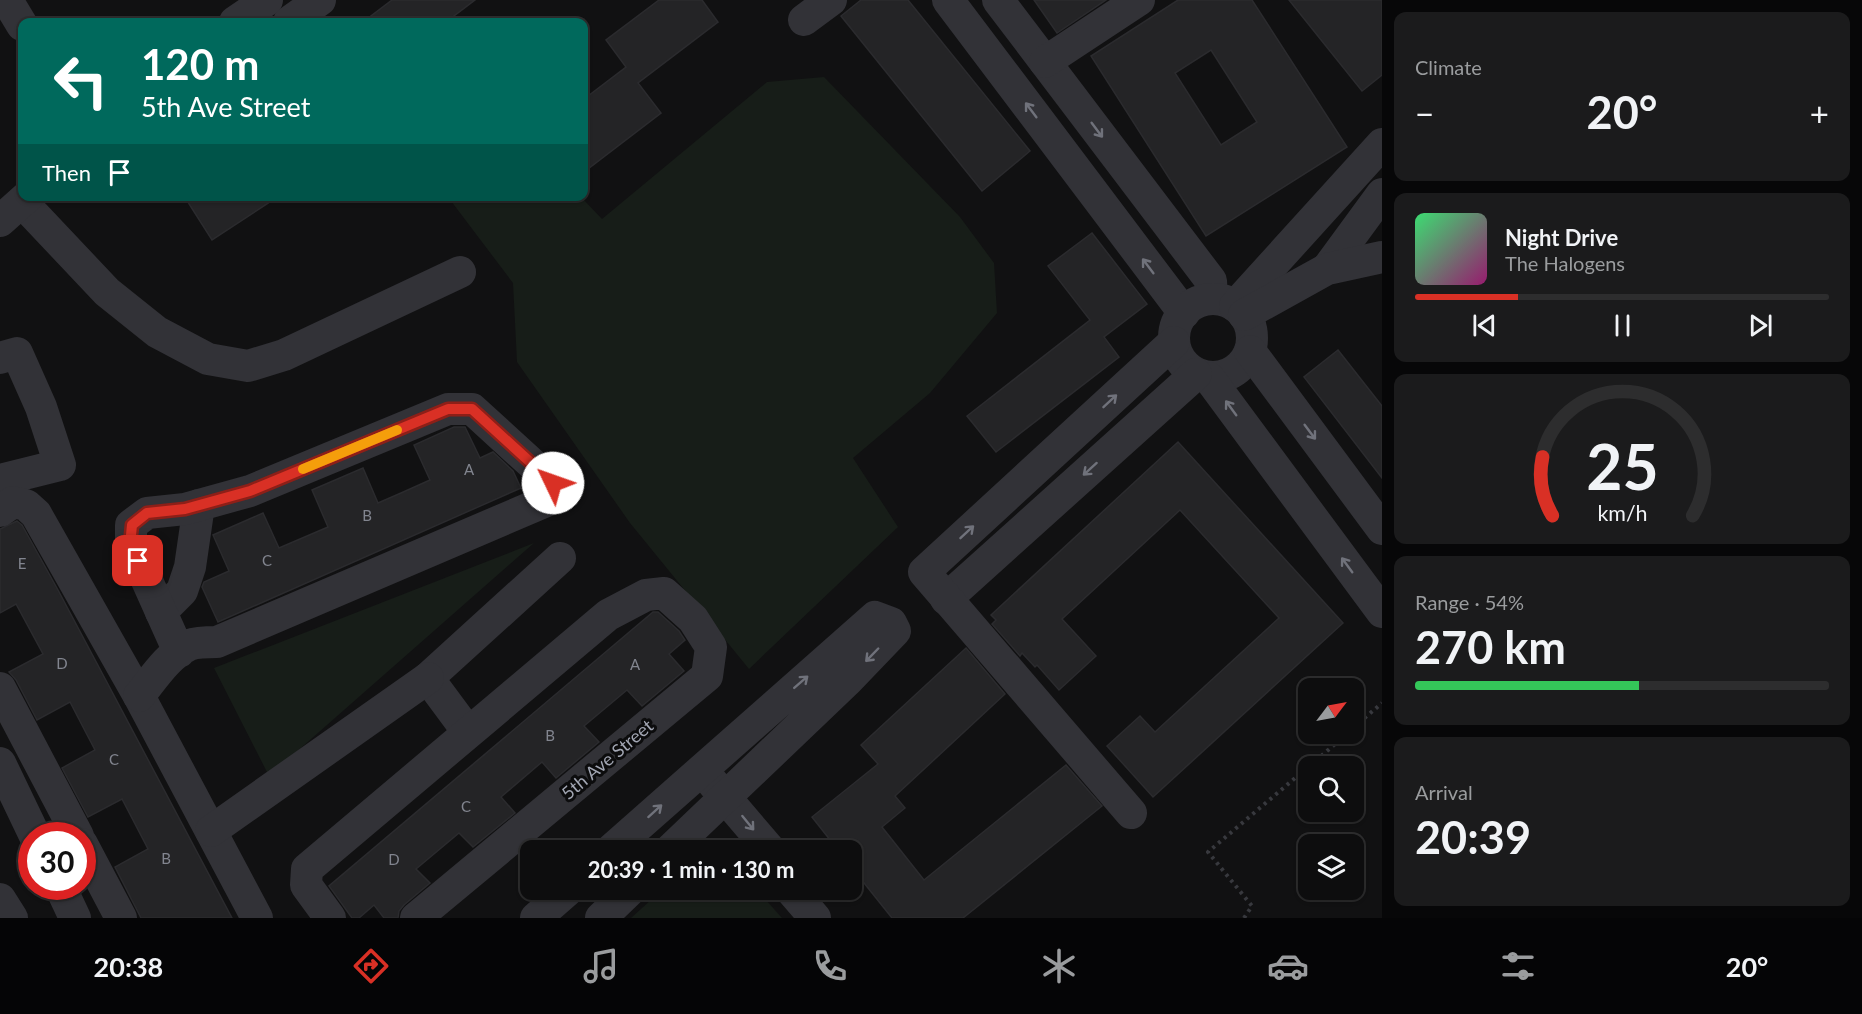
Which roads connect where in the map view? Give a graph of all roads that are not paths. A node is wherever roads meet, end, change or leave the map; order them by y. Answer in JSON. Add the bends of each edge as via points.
{"nodes":[{"id":1,"x":7,"y":0,"type":"edge"},
{"id":2,"x":267,"y":0,"type":"edge"},
{"id":3,"x":320,"y":0,"type":"edge"},
{"id":4,"x":831,"y":0,"type":"edge"},
{"id":5,"x":948,"y":0,"type":"edge"},
{"id":6,"x":998,"y":0,"type":"edge"},
{"id":7,"x":1139,"y":0,"type":"edge"},
{"id":8,"x":18,"y":18,"type":"edge"},
{"id":9,"x":241,"y":18,"type":"edge"},
{"id":10,"x":295,"y":18,"type":"edge"},
{"id":11,"x":804,"y":20,"type":"dead end"},
{"id":12,"x":1045,"y":62,"type":"junction"},
{"id":13,"x":1382,"y":144,"type":"edge"},
{"id":14,"x":1382,"y":194,"type":"edge"},
{"id":15,"x":17,"y":206,"type":"edge"},
{"id":16,"x":1382,"y":257,"type":"edge"},
{"id":17,"x":1327,"y":269,"type":"junction"},
{"id":18,"x":460,"y":272,"type":"dead end"},
{"id":19,"x":1230,"y":307,"type":"junction"},
{"id":20,"x":1184,"y":313,"type":"junction"},
{"id":21,"x":1174,"y":342,"type":"junction"},
{"id":22,"x":1250,"y":351,"type":"junction"},
{"id":23,"x":0,"y":358,"type":"edge"},
{"id":24,"x":1202,"y":376,"type":"junction"},
{"id":25,"x":0,"y":480,"type":"edge"},
{"id":26,"x":199,"y":505,"type":"junction"},
{"id":27,"x":0,"y":511,"type":"edge"},
{"id":28,"x":1382,"y":529,"type":"edge"},
{"id":29,"x":561,"y":558,"type":"dead end"},
{"id":30,"x":946,"y":599,"type":"junction"},
{"id":31,"x":161,"y":612,"type":"junction"},
{"id":32,"x":1382,"y":612,"type":"edge"},
{"id":33,"x":179,"y":652,"type":"junction"},
{"id":34,"x":428,"y":678,"type":"junction"},
{"id":35,"x":0,"y":688,"type":"edge"},
{"id":36,"x":139,"y":696,"type":"junction"},
{"id":37,"x":468,"y":732,"type":"junction"},
{"id":38,"x":0,"y":763,"type":"edge"},
{"id":39,"x":693,"y":777,"type":"junction"},
{"id":40,"x":718,"y":804,"type":"junction"},
{"id":41,"x":1131,"y":813,"type":"dead end"},
{"id":42,"x":28,"y":822,"type":"edge"},
{"id":43,"x":71,"y":822,"type":"edge"},
{"id":44,"x":211,"y":831,"type":"junction"},
{"id":45,"x":622,"y":840,"type":"edge"},
{"id":46,"x":680,"y":840,"type":"edge"},
{"id":47,"x":738,"y":840,"type":"edge"},
{"id":48,"x":759,"y":840,"type":"edge"},
{"id":49,"x":96,"y":871,"type":"edge"},
{"id":50,"x":0,"y":899,"type":"edge"},
{"id":51,"x":67,"y":900,"type":"edge"},
{"id":52,"x":557,"y":900,"type":"edge"},
{"id":53,"x":620,"y":900,"type":"edge"},
{"id":54,"x":800,"y":900,"type":"edge"},
{"id":55,"x":12,"y":918,"type":"edge"},
{"id":56,"x":75,"y":918,"type":"edge"},
{"id":57,"x":121,"y":918,"type":"edge"},
{"id":58,"x":257,"y":918,"type":"edge"},
{"id":59,"x":330,"y":918,"type":"edge"},
{"id":60,"x":416,"y":918,"type":"edge"},
{"id":61,"x":536,"y":918,"type":"edge"},
{"id":62,"x":601,"y":918,"type":"edge"},
{"id":63,"x":815,"y":918,"type":"edge"}],
"edges":[{"from":1,"to":8,"type":"street"},
{"from":2,"to":9,"type":"street"},
{"from":3,"to":10,"type":"street"},
{"from":4,"to":11,"type":"street"},
{"from":20,"to":5,"type":"street","one_way":true},
{"from":6,"to":12,"type":"street"},
{"from":7,"to":12,"type":"street"},
{"from":12,"to":19,"type":"street","one_way":true},
{"from":13,"to":19,"type":"street"},
{"from":14,"to":17,"type":"street"},
{"from":15,"to":18,"type":"street","via":[[106,292],[157,332],[208,359],[248,366],[284,355]]},
{"from":16,"to":17,"type":"street"},
{"from":17,"to":19,"type":"street"},
{"from":19,"to":20,"type":"street","via":[[1199,302]]},
{"from":19,"to":22,"type":"street","via":[[1250,326]]},
{"from":20,"to":21,"type":"street","via":[[1175,329]]},
{"from":21,"to":24,"type":"street","via":[[1185,366]]},
{"from":30,"to":21,"type":"street","one_way":true,"via":[[924,572]]},
{"from":22,"to":24,"type":"street","via":[[1234,371],[1222,376]]},
{"from":22,"to":28,"type":"street","one_way":true},
{"from":23,"to":25,"type":"street","via":[[17,354],[41,407],[60,465]]},
{"from":24,"to":30,"type":"street","one_way":true},
{"from":32,"to":24,"type":"street","one_way":true},
{"from":26,"to":31,"type":"street","via":[[190,567],[182,591]]},
{"from":26,"to":31,"type":"street","via":[[147,513],[132,525],[130,545]]},
{"from":26,"to":33,"type":"street","via":[[250,491],[448,409],[472,409],[553,483],[558,496],[217,642],[190,644]]},
{"from":27,"to":36,"type":"street","via":[[13,502],[26,505],[36,514]]},
{"from":29,"to":34,"type":"street"},
{"from":30,"to":41,"type":"street"},
{"from":31,"to":33,"type":"street"},
{"from":33,"to":36,"type":"street"},
{"from":34,"to":37,"type":"street"},
{"from":34,"to":44,"type":"street"},
{"from":35,"to":43,"type":"street"},
{"from":36,"to":44,"type":"street"},
{"from":37,"to":59,"type":"street","via":[[308,869],[306,885]]},
{"from":37,"to":60,"type":"street","name":"5th Ave Street","via":[[608,615],[646,595],[664,593],[693,619],[711,647],[707,676]]},
{"from":38,"to":42,"type":"street"},
{"from":39,"to":40,"type":"street"},
{"from":39,"to":40,"type":"street","one_way":true,"via":[[875,617],[891,623],[895,631]]},
{"from":45,"to":39,"type":"street","one_way":true},
{"from":40,"to":46,"type":"street"},
{"from":40,"to":47,"type":"street"},
{"from":40,"to":48,"type":"street","one_way":true},
{"from":44,"to":58,"type":"street"},
{"from":49,"to":57,"type":"street"},
{"from":50,"to":55,"type":"street"},
{"from":51,"to":56,"type":"street"},
{"from":52,"to":61,"type":"street"},
{"from":53,"to":62,"type":"street"},
{"from":54,"to":63,"type":"street"}]}
